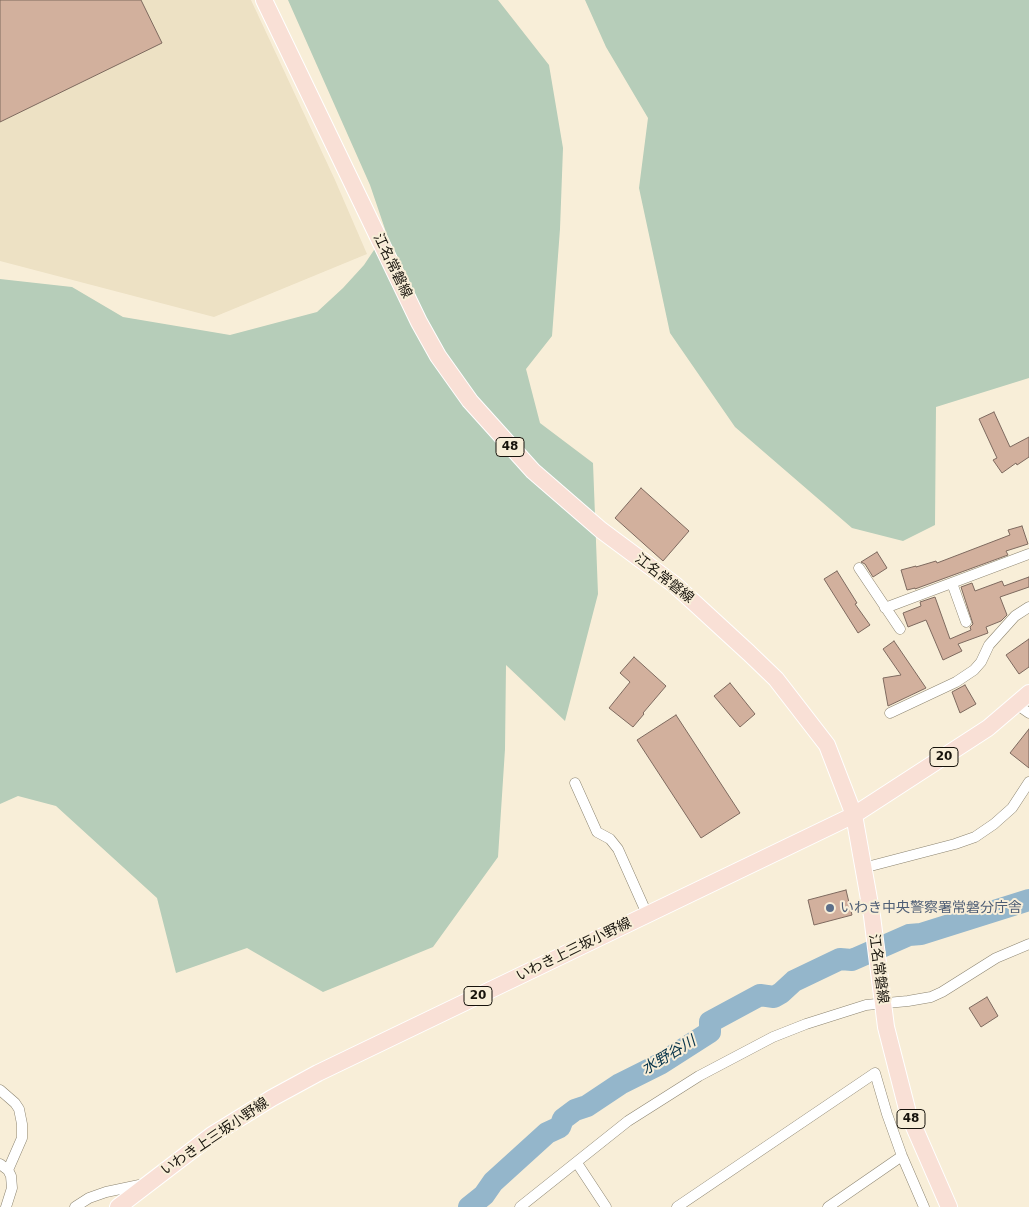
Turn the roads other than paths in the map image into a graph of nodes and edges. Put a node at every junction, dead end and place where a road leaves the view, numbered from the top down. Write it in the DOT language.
graph roads {
  1 [pos="264,0"];
  2 [pos="1029,554"];
  3 [pos="859,568"];
  4 [pos="952,582"];
  5 [pos="1029,607"];
  6 [pos="886,608"];
  7 [pos="966,622"];
  8 [pos="900,629"];
  9 [pos="1029,692"];
  10 [pos="1022,708"];
  11 [pos="890,713"];
  12 [pos="1029,782"];
  13 [pos="575,783"];
  14 [pos="854,815"];
  15 [pos="863,868"];
  16 [pos="647,914"];
  17 [pos="1029,944"];
  18 [pos="883,1003"];
  19 [pos="0,1090"];
  20 [pos="902,1156"];
  21 [pos="577,1163"];
  22 [pos="4,1167"];
  23 [pos="148,1183"];
  24 [pos="6,1207"];
  25 [pos="74,1207"];
  26 [pos="118,1207"];
  27 [pos="520,1207"];
  28 [pos="606,1207"];
  29 [pos="677,1207"];
  30 [pos="828,1207"];
  31 [pos="924,1207"];
  32 [pos="949,1207"];
  1 -- 14 [label="main road, 江名常磐線 / 48"];
  2 -- 4 [label="street"];
  3 -- 6 [label="street"];
  4 -- 6 [label="street"];
  4 -- 7 [label="street"];
  5 -- 11 [label="street"];
  6 -- 8 [label="street"];
  9 -- 10 [label="main road, いわき上三坂小野線 / 20"];
  10 -- 14 [label="main road, いわき上三坂小野線 / 20"];
  12 -- 15 [label="street"];
  13 -- 16 [label="street"];
  14 -- 15 [label="main road, 江名常磐線 / 48"];
  14 -- 16 [label="main road, いわき上三坂小野線 / 20"];
  15 -- 18 [label="main road, 江名常磐線 / 48"];
  16 -- 23 [label="main road, いわき上三坂小野線 / 20"];
  17 -- 18 [label="street"];
  18 -- 21 [label="street"];
  18 -- 32 [label="main road, 江名常磐線 / 48"];
  19 -- 22 [label="street"];
  20 -- 29 [label="street"];
  20 -- 30 [label="street"];
  20 -- 31 [label="street"];
  21 -- 27 [label="street"];
  21 -- 28 [label="street"];
  22 -- 24 [label="street"];
  23 -- 25 [label="street"];
  23 -- 26 [label="main road, いわき上三坂小野線 / 20"];
}
